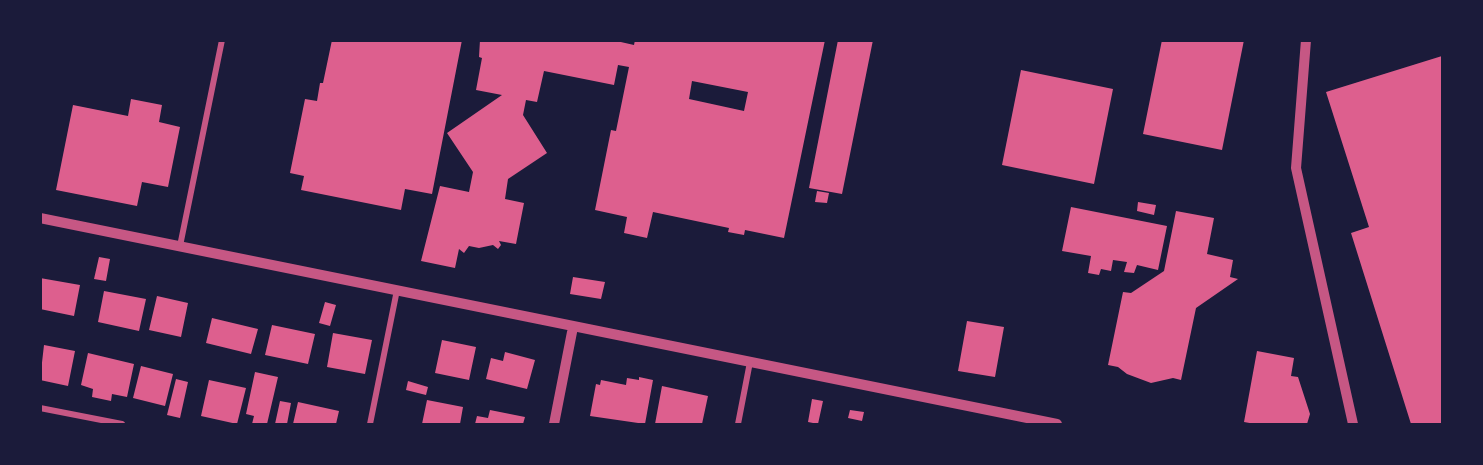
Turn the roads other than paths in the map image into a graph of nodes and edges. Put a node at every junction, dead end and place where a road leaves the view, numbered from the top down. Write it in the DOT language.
graph roads {
  1 [pos="222,40"];
  2 [pos="1306,40"];
  3 [pos="40,218"];
  4 [pos="180,246"];
  5 [pos="397,289"];
  6 [pos="573,327"];
  7 [pos="750,363"];
  8 [pos="40,408"];
  9 [pos="122,424"];
  10 [pos="370,424"];
  11 [pos="554,424"];
  12 [pos="738,424"];
  13 [pos="1057,424"];
  14 [pos="1353,424"];
  1 -- 4 [label="street"];
  2 -- 14 [label="street"];
  3 -- 4 [label="street"];
  4 -- 5 [label="street"];
  5 -- 6 [label="street"];
  5 -- 10 [label="street"];
  6 -- 7 [label="street"];
  6 -- 11 [label="street"];
  7 -- 12 [label="street"];
  7 -- 13 [label="street"];
  8 -- 9 [label="street"];
}
